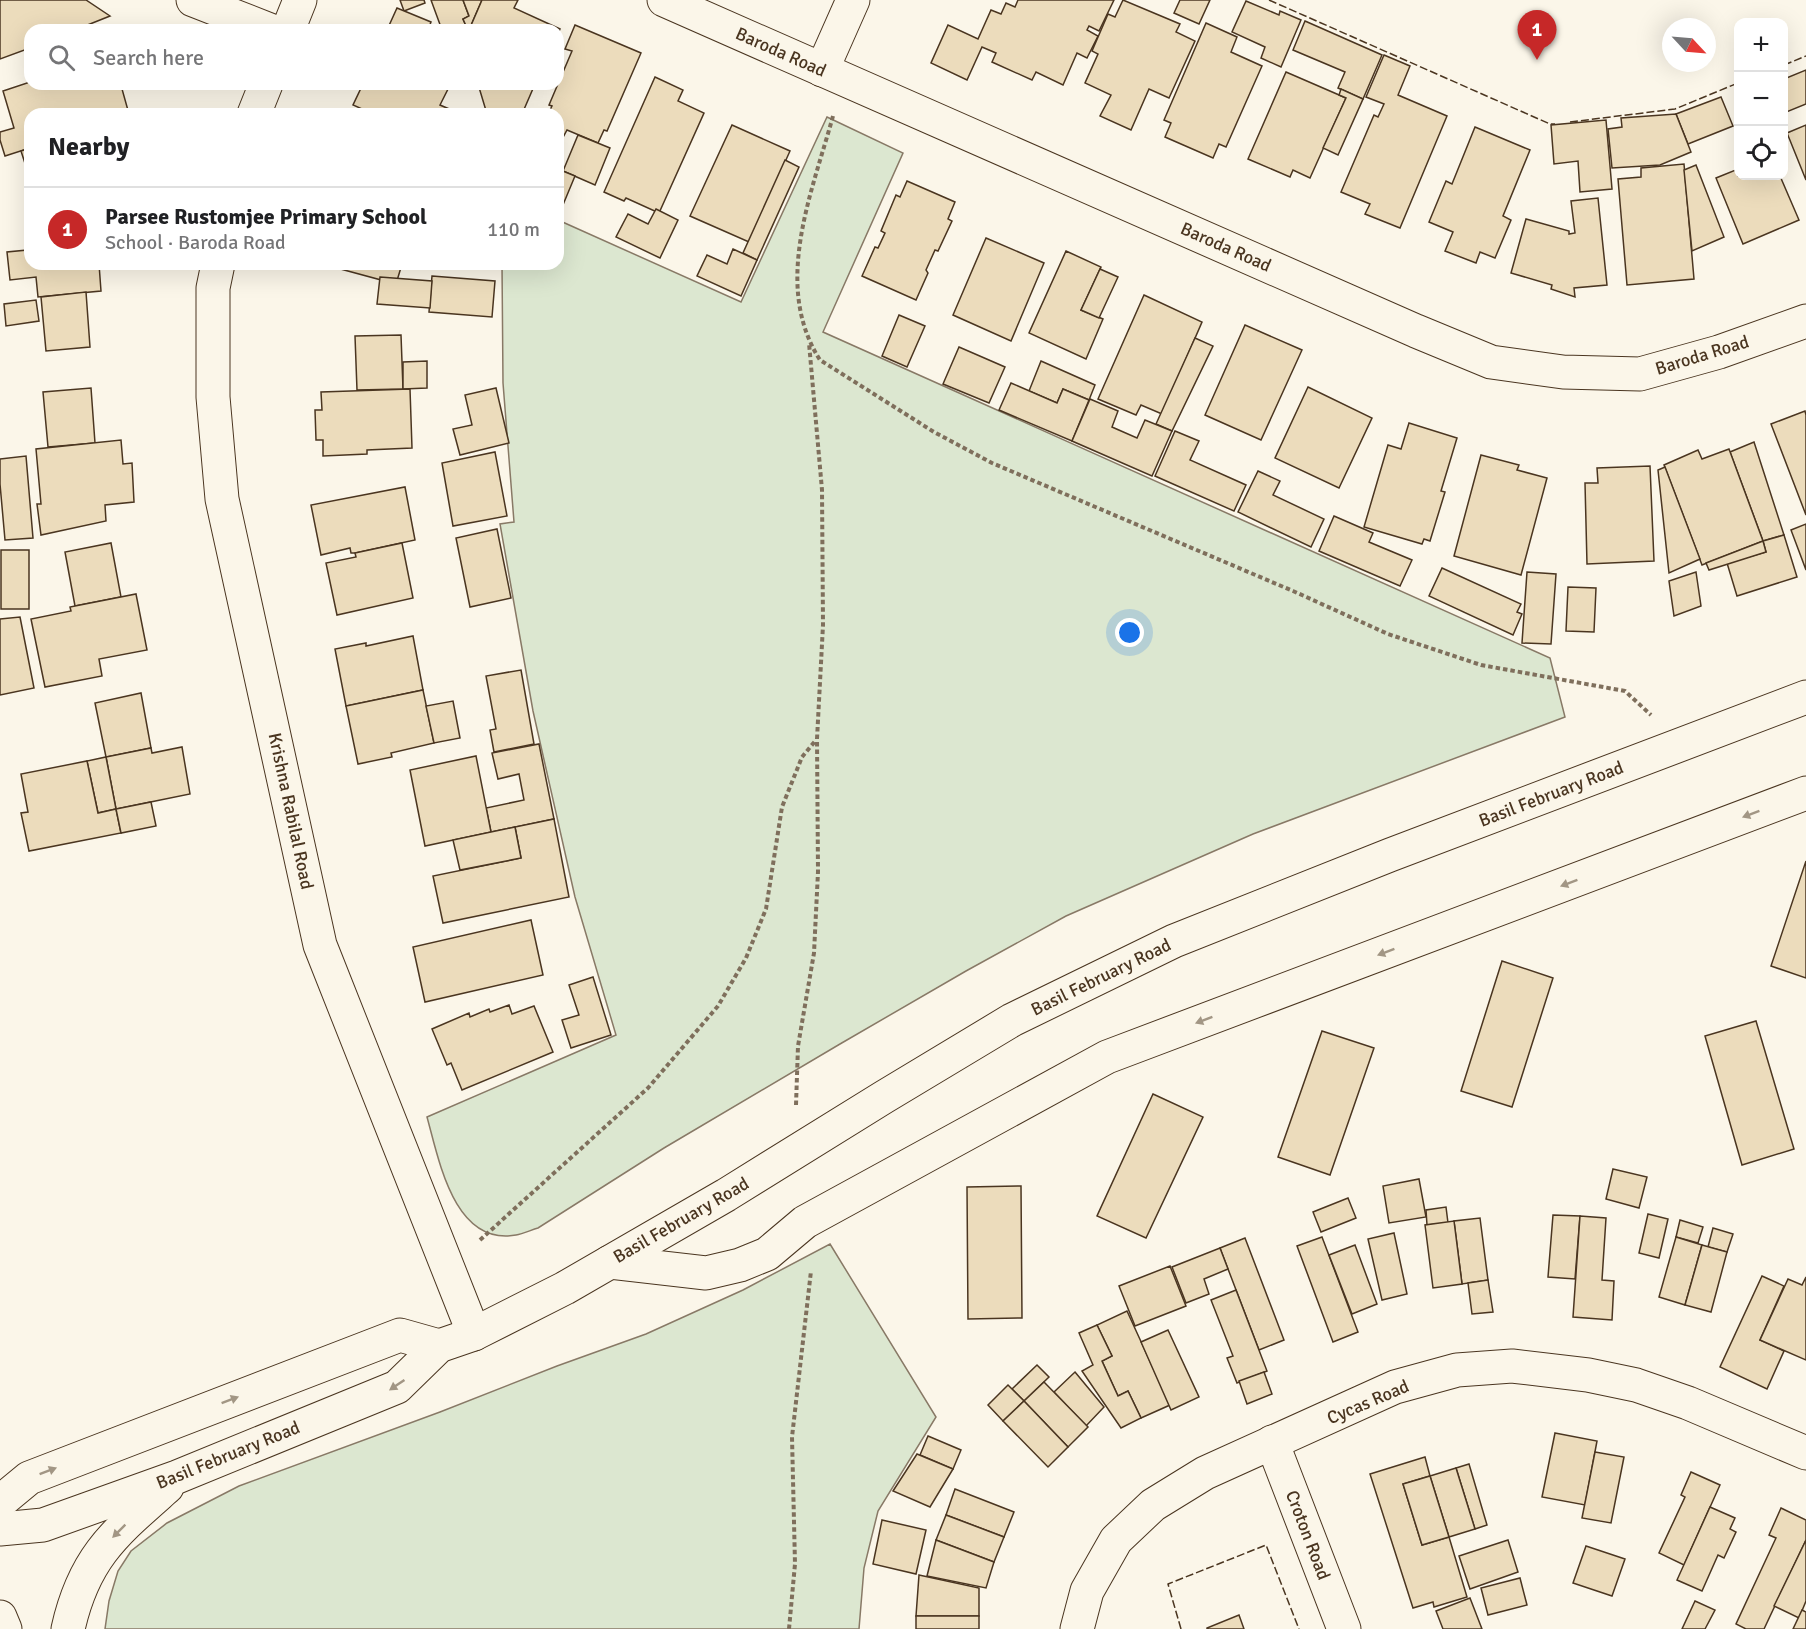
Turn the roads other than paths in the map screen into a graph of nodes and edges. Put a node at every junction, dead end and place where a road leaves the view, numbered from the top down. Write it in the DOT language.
graph roads {
  1 [pos="193,0"];
  2 [pos="300,0"];
  3 [pos="664,0"];
  4 [pos="853,0"];
  5 [pos="255,24"];
  6 [pos="290,24"];
  7 [pos="832,74"];
  8 [pos="264,90"];
  9 [pos="256,108"];
  10 [pos="217,270"];
  11 [pos="1806,321"];
  12 [pos="1806,697"];
  13 [pos="1806,793"];
  14 [pos="610,1262"];
  15 [pos="474,1334"];
  16 [pos="439,1346"];
  17 [pos="1272,1442"];
  18 [pos="1806,1453"];
  19 [pos="177,1477"];
  20 [pos="0,1502"];
  21 [pos="0,1529"];
  22 [pos="0,1617"];
  23 [pos="5,1629"];
  24 [pos="68,1629"];
  25 [pos="1077,1629"];
  26 [pos="1344,1629"];
  1 -- 5 [label="street"];
  2 -- 6 [label="street"];
  3 -- 7 [label="street, Baroda Road"];
  4 -- 7 [label="street"];
  7 -- 11 [label="street, Baroda Road"];
  8 -- 9 [label="street"];
  10 -- 15 [label="street, Krishna Rabilal Road"];
  12 -- 14 [label="street, Basil February Road"];
  13 -- 14 [label="street, one-way"];
  14 -- 15 [label="street, Basil February Road"];
  15 -- 16 [label="street, Basil February Road"];
  16 -- 19 [label="street, Basil February Road, one-way"];
  20 -- 16 [label="street, one-way"];
  17 -- 18 [label="street, Cycas Road"];
  17 -- 25 [label="street, Cycas Road"];
  17 -- 26 [label="street, Croton Road"];
  19 -- 21 [label="street, Basil February Road"];
  19 -- 24 [label="street, one-way"];
  22 -- 23 [label="street"];
}
